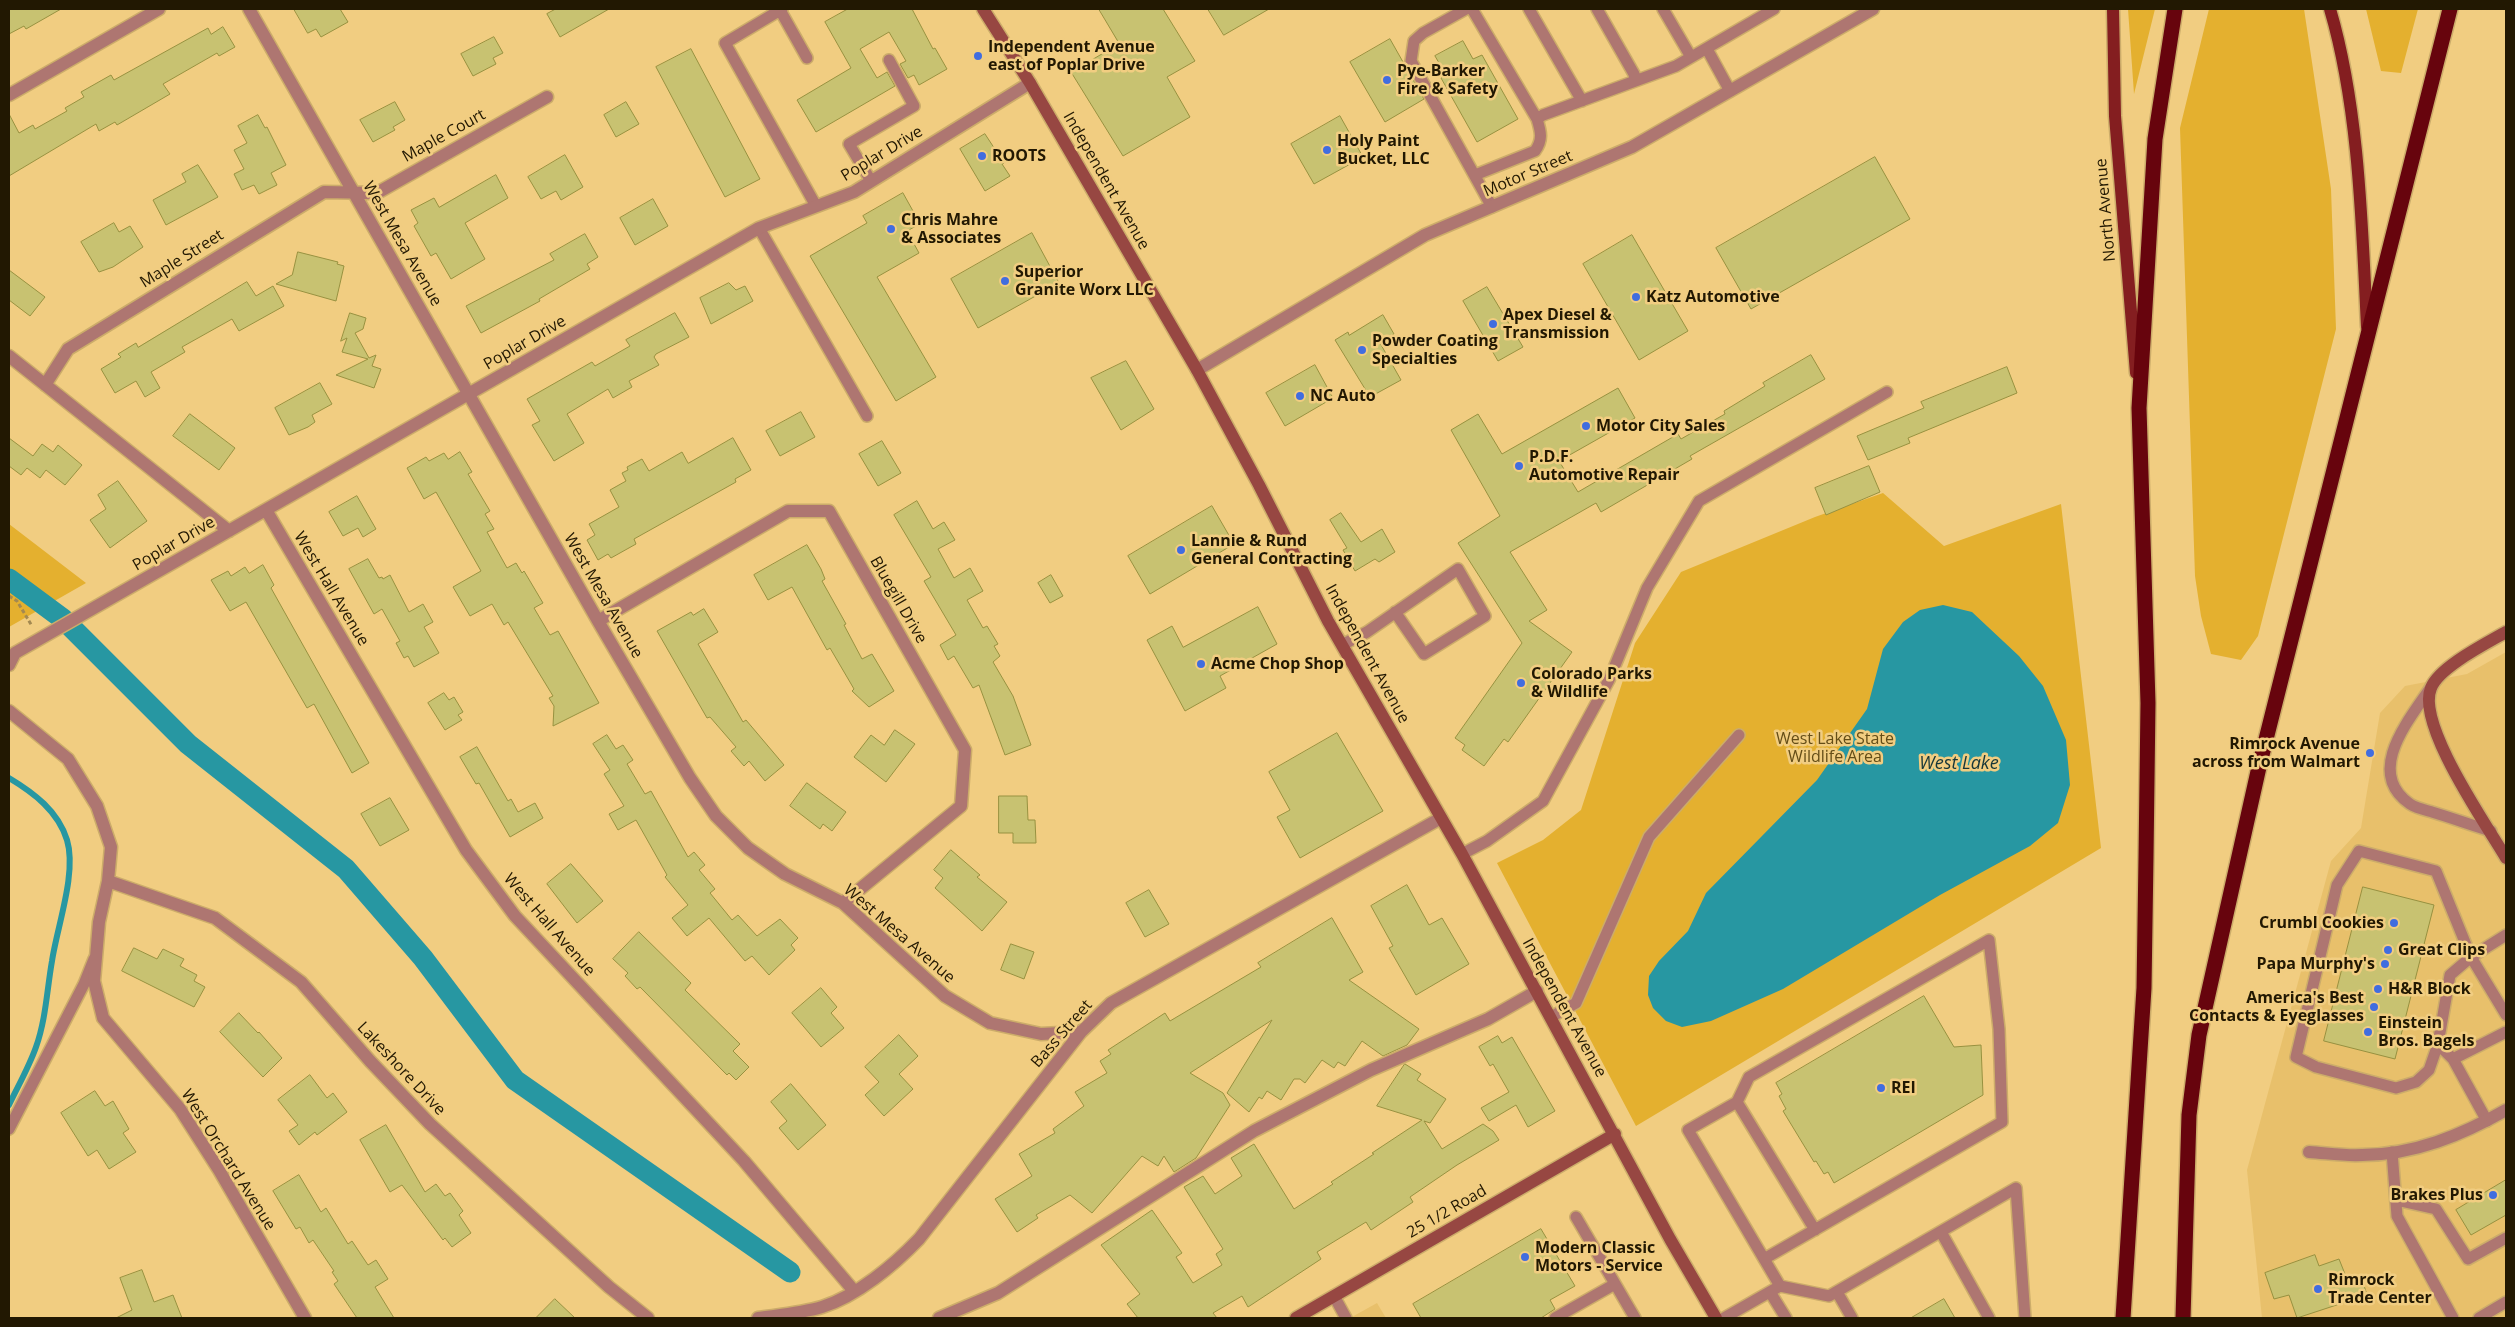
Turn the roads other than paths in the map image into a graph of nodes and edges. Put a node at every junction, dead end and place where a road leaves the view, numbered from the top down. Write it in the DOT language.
graph roads {
  1 [pos="159,9"];
  2 [pos="249,9"];
  3 [pos="781,9"];
  4 [pos="983,9"];
  5 [pos="1466,9"];
  6 [pos="1472,9"];
  7 [pos="1529,9"];
  8 [pos="1597,9"];
  9 [pos="1663,9"];
  10 [pos="1774,9"];
  11 [pos="1873,9"];
  12 [pos="2114,9"];
  13 [pos="2175,9"];
  14 [pos="2330,9"];
  15 [pos="2450,9"];
  16 [pos="1706,49"];
  17 [pos="1691,57"];
  18 [pos="807,58"];
  19 [pos="889,60"];
  20 [pos="1635,81"];
  21 [pos="1030,83"];
  22 [pos="1730,90"];
  23 [pos="9,95"];
  24 [pos="547,97"];
  25 [pos="1582,101"];
  26 [pos="1537,119"];
  27 [pos="1475,175"];
  28 [pos="871,181"];
  29 [pos="354,193"];
  30 [pos="816,206"];
  31 [pos="1492,207"];
  32 [pos="759,228"];
  33 [pos="2368,337"];
  34 [pos="9,356"];
  35 [pos="1197,370"];
  36 [pos="45,385"];
  37 [pos="1887,392"];
  38 [pos="469,395"];
  39 [pos="2139,408"];
  40 [pos="867,416"];
  41 [pos="266,510"];
  42 [pos="229,531"];
  43 [pos="1396,612"];
  44 [pos="598,621"];
  45 [pos="2506,632"];
  46 [pos="1342,645"];
  47 [pos="9,665"];
  48 [pos="2431,687"];
  49 [pos="9,711"];
  50 [pos="1739,735"];
  51 [pos="1441,818"];
  52 [pos="2491,832"];
  53 [pos="1462,854"];
  54 [pos="2506,858"];
  55 [pos="108,881"];
  56 [pos="843,903"];
  57 [pos="2506,935"];
  58 [pos="97,951"];
  59 [pos="2471,956"];
  60 [pos="1537,991"];
  61 [pos="2506,1015"];
  62 [pos="1550,1017"];
  63 [pos="1081,1032"];
  64 [pos="2506,1032"];
  65 [pos="2438,1044"];
  66 [pos="2454,1059"];
  67 [pos="1737,1102"];
  68 [pos="2506,1110"];
  69 [pos="2487,1121"];
  70 [pos="9,1130"];
  71 [pos="1614,1134"];
  72 [pos="2308,1152"];
  73 [pos="2392,1152"];
  74 [pos="2396,1200"];
  75 [pos="1576,1217"];
  76 [pos="1815,1230"];
  77 [pos="1941,1232"];
  78 [pos="2506,1238"];
  79 [pos="1764,1259"];
  80 [pos="1614,1284"];
  81 [pos="1775,1289"];
  82 [pos="854,1291"];
  83 [pos="1837,1292"];
  84 [pos="1334,1296"];
  85 [pos="2506,1302"];
  86 [pos="821,1313"];
  87 [pos="305,1318"];
  88 [pos="648,1318"];
  89 [pos="758,1318"];
  90 [pos="939,1318"];
  91 [pos="1296,1318"];
  92 [pos="1346,1318"];
  93 [pos="1555,1318"];
  94 [pos="1635,1318"];
  95 [pos="1716,1318"];
  96 [pos="1786,1318"];
  97 [pos="1852,1318"];
  98 [pos="1990,1318"];
  99 [pos="2025,1318"];
  100 [pos="2123,1318"];
  101 [pos="2183,1318"];
  102 [pos="2453,1318"];
  103 [pos="2479,1318"];
  1 -- 23 [label="street"];
  2 -- 29 [label="street, West Mesa Avenue"];
  3 -- 18 [label="lane"];
  3 -- 30 [label="lane"];
  4 -- 21 [label="street, Independent Avenue"];
  5 -- 27 [label="lane"];
  6 -- 26 [label="lane"];
  7 -- 25 [label="lane"];
  8 -- 20 [label="lane"];
  9 -- 17 [label="lane"];
  10 -- 16 [label="lane"];
  11 -- 22 [label="street, Motor Street"];
  12 -- 39 [label="main road, North Avenue"];
  13 -- 39 [label="highway"];
  14 -- 33 [label="main road"];
  15 -- 33 [label="highway"];
  16 -- 17 [label="lane"];
  16 -- 22 [label="lane"];
  17 -- 20 [label="lane"];
  19 -- 28 [label="lane"];
  20 -- 25 [label="lane"];
  21 -- 28 [label="street, Poplar Drive"];
  21 -- 35 [label="street, Independent Avenue"];
  22 -- 31 [label="street, Motor Street"];
  24 -- 29 [label="street, Maple Court"];
  25 -- 26 [label="lane"];
  26 -- 27 [label="lane"];
  27 -- 31 [label="lane"];
  28 -- 30 [label="street, Poplar Drive"];
  29 -- 36 [label="street, Maple Street"];
  29 -- 38 [label="street, West Mesa Avenue"];
  30 -- 32 [label="street, Poplar Drive"];
  31 -- 35 [label="street, Motor Street"];
  32 -- 38 [label="street, Poplar Drive"];
  32 -- 40 [label="lane"];
  33 -- 101 [label="highway"];
  34 -- 36 [label="street"];
  35 -- 46 [label="street, Independent Avenue"];
  36 -- 42 [label="street"];
  37 -- 53 [label="lane"];
  38 -- 41 [label="street, Poplar Drive"];
  38 -- 44 [label="street, West Mesa Avenue"];
  39 -- 100 [label="highway"];
  41 -- 42 [label="street, Poplar Drive"];
  41 -- 82 [label="street, West Hall Avenue"];
  42 -- 47 [label="street, Poplar Drive"];
  43 -- 43 [label="lane"];
  43 -- 46 [label="lane"];
  44 -- 56 [label="street, West Mesa Avenue"];
  44 -- 56 [label="street, Bluegill Drive"];
  45 -- 48 [label="street"];
  46 -- 51 [label="street, Independent Avenue"];
  48 -- 52 [label="street"];
  48 -- 52 [label="lane"];
  49 -- 55 [label="street, West Orchard Avenue"];
  50 -- 62 [label="lane"];
  51 -- 53 [label="street, Independent Avenue"];
  51 -- 63 [label="street, Bass Street"];
  52 -- 54 [label="street"];
  53 -- 60 [label="street, Independent Avenue"];
  55 -- 58 [label="street, West Orchard Avenue"];
  55 -- 88 [label="street, Lakeshore Drive"];
  56 -- 63 [label="street, West Mesa Avenue"];
  57 -- 59 [label="lane"];
  58 -- 70 [label="lane"];
  58 -- 87 [label="street, West Orchard Avenue"];
  59 -- 61 [label="lane"];
  59 -- 65 [label="lane"];
  59 -- 65 [label="lane"];
  60 -- 62 [label="street, Independent Avenue"];
  60 -- 90 [label="street"];
  62 -- 71 [label="street, Independent Avenue"];
  63 -- 82 [label="street, Bass Street"];
  64 -- 66 [label="lane"];
  65 -- 66 [label="lane"];
  66 -- 69 [label="lane"];
  67 -- 76 [label="lane"];
  67 -- 76 [label="lane"];
  67 -- 79 [label="lane"];
  68 -- 69 [label="street"];
  69 -- 73 [label="street"];
  71 -- 84 [label="street, 25 1/2 Road"];
  71 -- 95 [label="street, Independent Avenue"];
  72 -- 73 [label="street"];
  73 -- 74 [label="lane"];
  74 -- 78 [label="lane"];
  74 -- 102 [label="lane"];
  75 -- 80 [label="lane"];
  76 -- 79 [label="lane"];
  77 -- 83 [label="lane"];
  77 -- 98 [label="lane"];
  77 -- 99 [label="lane"];
  79 -- 81 [label="lane"];
  80 -- 93 [label="lane"];
  80 -- 94 [label="lane"];
  81 -- 83 [label="lane"];
  81 -- 95 [label="lane"];
  81 -- 96 [label="lane"];
  82 -- 86 [label="street, Bass Street"];
  83 -- 97 [label="lane"];
  84 -- 91 [label="street, 25 1/2 Road"];
  84 -- 92 [label="lane"];
  85 -- 103 [label="lane"];
  86 -- 89 [label="street, Bass Street"];
}
